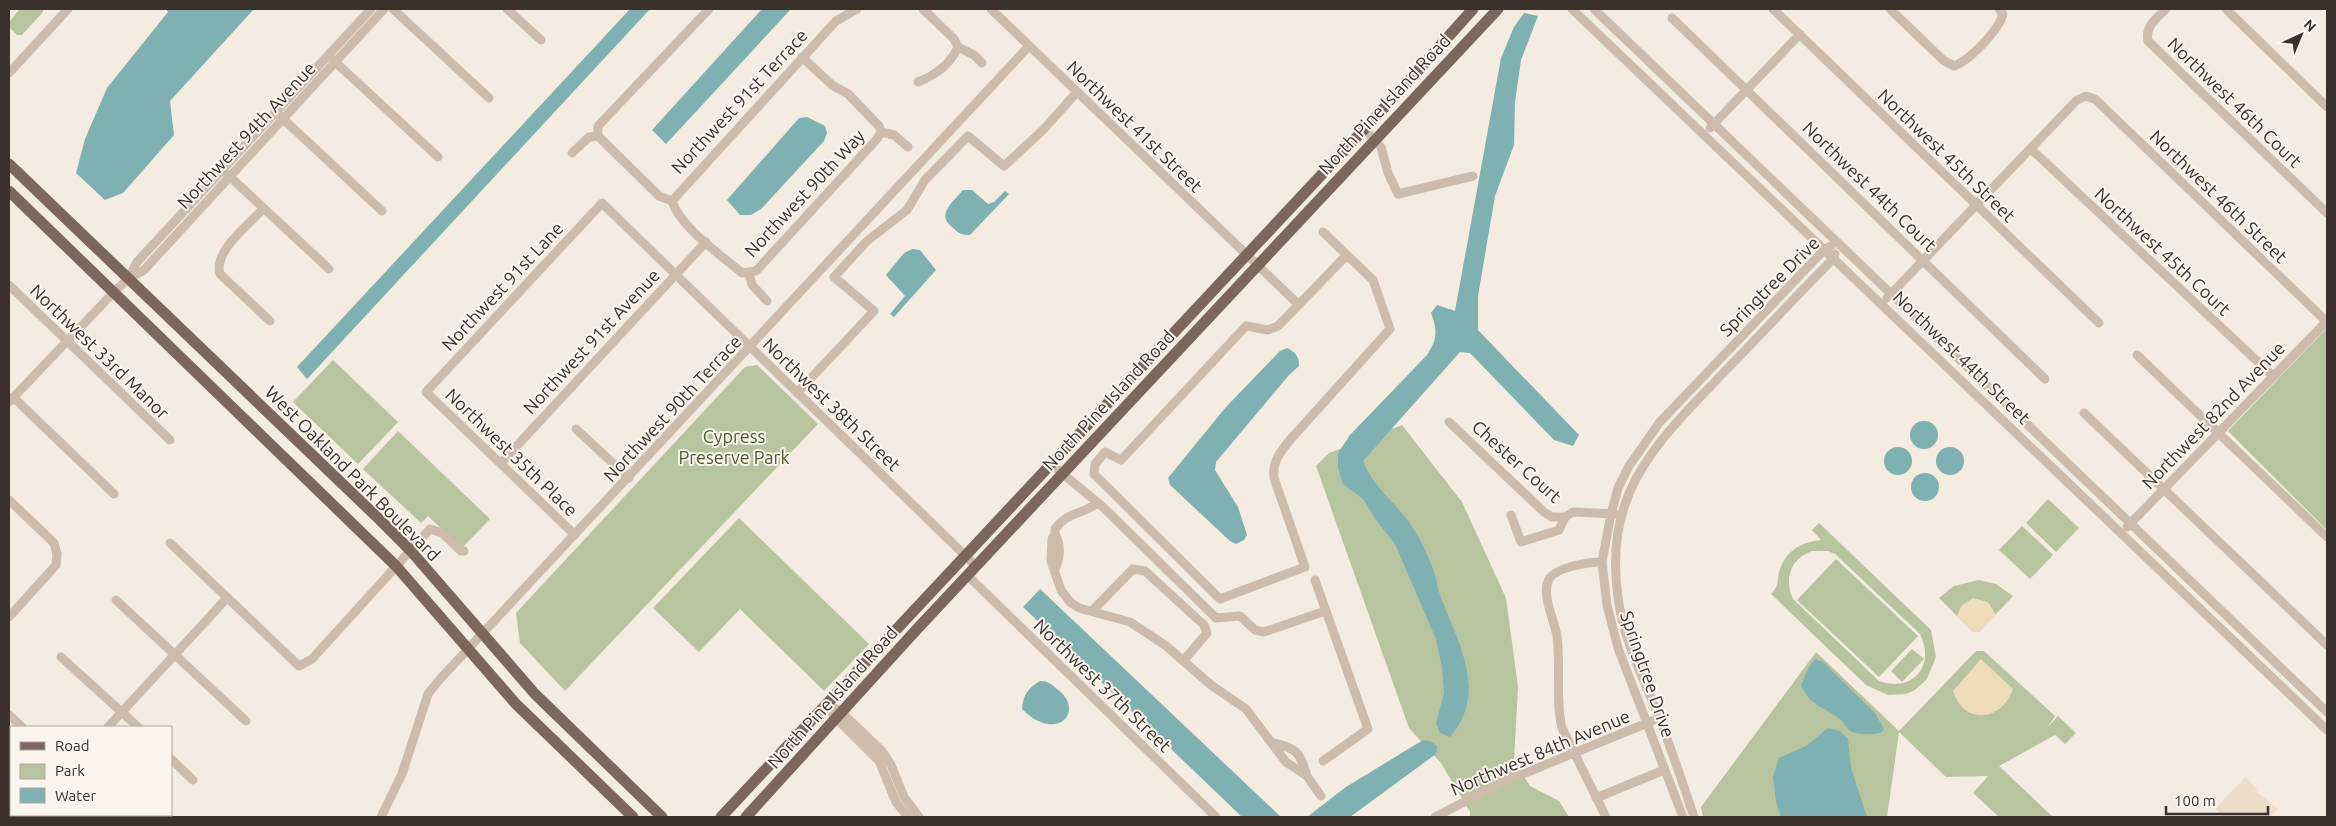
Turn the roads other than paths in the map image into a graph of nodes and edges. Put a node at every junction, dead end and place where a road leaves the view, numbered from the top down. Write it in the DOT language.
graph roads {
  1 [pos="68,9"];
  2 [pos="371,9"];
  3 [pos="384,9"];
  4 [pos="393,9"];
  5 [pos="508,9"];
  6 [pos="709,9"];
  7 [pos="857,9"];
  8 [pos="923,9"];
  9 [pos="991,9"];
  10 [pos="1473,9"];
  11 [pos="1498,9"];
  12 [pos="1572,9"];
  13 [pos="1594,9"];
  14 [pos="1773,9"];
  15 [pos="1890,9"];
  16 [pos="2166,9"];
  17 [pos="2226,9"];
  18 [pos="2001,12"];
  19 [pos="1672,18"];
  20 [pos="1800,34"];
  21 [pos="541,40"];
  22 [pos="1029,46"];
  23 [pos="958,47"];
  24 [pos="802,57"];
  25 [pos="332,59"];
  26 [pos="982,63"];
  27 [pos="9,73"];
  28 [pos="918,82"];
  29 [pos="1747,89"];
  30 [pos="1077,92"];
  31 [pos="489,98"];
  32 [pos="2327,107"];
  33 [pos="276,111"];
  34 [pos="283,119"];
  35 [pos="1714,124"];
  36 [pos="1364,129"];
  37 [pos="881,132"];
  38 [pos="1705,134"];
  39 [pos="598,136"];
  40 [pos="1374,139"];
  41 [pos="908,147"];
  42 [pos="2031,149"];
  43 [pos="572,153"];
  44 [pos="438,157"];
  45 [pos="9,164"];
  46 [pos="222,170"];
  47 [pos="1473,176"];
  48 [pos="230,177"];
  49 [pos="9,191"];
  50 [pos="672,201"];
  51 [pos="602,203"];
  52 [pos="1977,206"];
  53 [pos="263,209"];
  54 [pos="382,211"];
  55 [pos="2327,213"];
  56 [pos="1323,232"];
  57 [pos="706,242"];
  58 [pos="1838,243"];
  59 [pos="1825,249"];
  60 [pos="1246,254"];
  61 [pos="1349,257"];
  62 [pos="1834,258"];
  63 [pos="1924,261"];
  64 [pos="1258,265"];
  65 [pos="329,269"];
  66 [pos="749,273"];
  67 [pos="674,274"];
  68 [pos="128,279"];
  69 [pos="9,285"];
  70 [pos="114,292"];
  71 [pos="1891,294"];
  72 [pos="767,301"];
  73 [pos="1882,303"];
  74 [pos="1298,304"];
  75 [pos="270,322"];
  76 [pos="2327,322"];
  77 [pos="2099,323"];
  78 [pos="67,341"];
  79 [pos="750,347"];
  80 [pos="2137,355"];
  81 [pos="1962,362"];
  82 [pos="1953,371"];
  83 [pos="2273,376"];
  84 [pos="2045,379"];
  85 [pos="426,392"];
  86 [pos="797,393"];
  87 [pos="11,399"];
  88 [pos="2084,412"];
  89 [pos="1449,422"];
  90 [pos="576,429"];
  91 [pos="2218,433"];
  92 [pos="170,440"];
  93 [pos="501,463"];
  94 [pos="1051,464"];
  95 [pos="1062,474"];
  96 [pos="629,478"];
  97 [pos="2163,488"];
  98 [pos="114,494"];
  99 [pos="9,500"];
  100 [pos="1096,504"];
  101 [pos="1611,514"];
  102 [pos="1511,515"];
  103 [pos="1622,515"];
  104 [pos="1565,517"];
  105 [pos="2130,524"];
  106 [pos="2122,533"];
  107 [pos="575,535"];
  108 [pos="2327,536"];
  109 [pos="170,543"];
  110 [pos="410,550"];
  111 [pos="464,551"];
  112 [pos="966,556"];
  113 [pos="1602,562"];
  114 [pos="396,566"];
  115 [pos="976,566"];
  116 [pos="967,576"];
  117 [pos="1315,580"];
  118 [pos="227,598"];
  119 [pos="116,600"];
  120 [pos="1093,610"];
  121 [pos="11,611"];
  122 [pos="1325,611"];
  123 [pos="482,634"];
  124 [pos="2327,645"];
  125 [pos="468,649"];
  126 [pos="174,655"];
  127 [pos="61,657"];
  128 [pos="1184,660"];
  129 [pos="827,704"];
  130 [pos="122,712"];
  131 [pos="2327,712"];
  132 [pos="9,715"];
  133 [pos="838,716"];
  134 [pos="1659,718"];
  135 [pos="246,721"];
  136 [pos="1647,723"];
  137 [pos="21,726"];
  138 [pos="109,726"];
  139 [pos="137,726"];
  140 [pos="2327,730"];
  141 [pos="1271,742"];
  142 [pos="1574,755"];
  143 [pos="172,760"];
  144 [pos="1323,761"];
  145 [pos="1664,770"];
  146 [pos="1307,776"];
  147 [pos="193,780"];
  148 [pos="1321,796"];
  149 [pos="1596,798"];
  150 [pos="381,817"];
  151 [pos="633,817"];
  152 [pos="662,817"];
  153 [pos="721,817"];
  154 [pos="746,817"];
  155 [pos="908,817"];
  156 [pos="919,817"];
  157 [pos="1216,817"];
  158 [pos="1435,817"];
  159 [pos="1606,817"];
  160 [pos="1683,817"];
  161 [pos="1694,817"];
  1 -- 27 [label="street"];
  2 -- 25 [label="street, Northwest 94th Avenue"];
  3 -- 25 [label="street, Northwest 94th Avenue"];
  4 -- 31 [label="street"];
  5 -- 21 [label="street"];
  6 -- 39 [label="street"];
  7 -- 24 [label="street, Northwest 91st Terrace"];
  8 -- 23 [label="street"];
  9 -- 22 [label="street, Northwest 41st Street"];
  10 -- 36 [label="main road, North Pine Island Road"];
  11 -- 40 [label="main road, North Pine Island Road"];
  12 -- 38 [label="street, Northwest 44th Street"];
  13 -- 35 [label="street, Northwest 44th Street"];
  14 -- 20 [label="street, Northwest 45th Street"];
  15 -- 18 [label="street"];
  16 -- 55 [label="street, Northwest 46th Court"];
  17 -- 32 [label="street"];
  19 -- 29 [label="street, Northwest 44th Court"];
  20 -- 29 [label="street"];
  20 -- 52 [label="street, Northwest 45th Street"];
  22 -- 30 [label="street, Northwest 41st Street"];
  22 -- 79 [label="street, Northwest 90th Terrace"];
  23 -- 26 [label="street"];
  23 -- 28 [label="street"];
  24 -- 37 [label="street"];
  24 -- 50 [label="street, Northwest 91st Terrace"];
  25 -- 33 [label="street, Northwest 94th Avenue"];
  25 -- 34 [label="street, Northwest 94th Avenue"];
  25 -- 44 [label="street"];
  29 -- 35 [label="street"];
  29 -- 63 [label="street, Northwest 44th Court"];
  30 -- 60 [label="street, Northwest 41st Street"];
  30 -- 86 [label="street"];
  33 -- 34 [label="street"];
  33 -- 46 [label="street, Northwest 94th Avenue"];
  34 -- 48 [label="street, Northwest 94th Avenue"];
  34 -- 54 [label="street"];
  35 -- 38 [label="street"];
  35 -- 58 [label="street, Northwest 44th Street"];
  36 -- 40 [label="street"];
  36 -- 60 [label="main road, North Pine Island Road"];
  37 -- 41 [label="street"];
  37 -- 66 [label="street, Northwest 90th Way"];
  38 -- 59 [label="street, Northwest 44th Street"];
  39 -- 43 [label="street"];
  39 -- 50 [label="street"];
  40 -- 47 [label="street"];
  40 -- 64 [label="main road, North Pine Island Road"];
  42 -- 52 [label="street"];
  42 -- 76 [label="street, Northwest 46th Street"];
  42 -- 83 [label="street, Northwest 45th Court"];
  45 -- 68 [label="main road, West Oakland Park Boulevard"];
  46 -- 48 [label="street"];
  46 -- 68 [label="street, Northwest 94th Avenue"];
  48 -- 53 [label="street"];
  48 -- 68 [label="street, Northwest 94th Avenue"];
  49 -- 70 [label="main road, West Oakland Park Boulevard"];
  50 -- 57 [label="street"];
  51 -- 67 [label="street, Northwest 38th Street"];
  51 -- 85 [label="street, Northwest 91st Lane"];
  52 -- 63 [label="street"];
  52 -- 77 [label="street, Northwest 45th Street"];
  53 -- 65 [label="street"];
  53 -- 75 [label="street"];
  56 -- 61 [label="street"];
  57 -- 66 [label="street"];
  57 -- 67 [label="street, Northwest 91st Avenue"];
  58 -- 59 [label="street, Springtree Drive"];
  58 -- 62 [label="street, Springtree Drive"];
  58 -- 71 [label="street, Northwest 44th Street"];
  59 -- 62 [label="street, Northwest 44th Street"];
  59 -- 101 [label="street, Springtree Drive"];
  60 -- 64 [label="street, Northwest 41st Street"];
  60 -- 94 [label="main road, North Pine Island Road"];
  61 -- 74 [label="street, North Pine Island Road"];
  61 -- 74 [label="street, North Pine Island Road"];
  62 -- 73 [label="street, Northwest 44th Street"];
  62 -- 103 [label="street, Springtree Drive"];
  63 -- 71 [label="street"];
  63 -- 84 [label="street, Northwest 44th Court"];
  64 -- 74 [label="street, Northwest 41st Street"];
  64 -- 95 [label="main road, North Pine Island Road"];
  66 -- 72 [label="street"];
  67 -- 79 [label="street, Northwest 38th Street"];
  67 -- 93 [label="street, Northwest 91st Avenue"];
  68 -- 70 [label="street, Northwest 94th Avenue"];
  68 -- 110 [label="main road, West Oakland Park Boulevard"];
  69 -- 78 [label="street, Northwest 33rd Manor"];
  70 -- 78 [label="street, Northwest 94th Avenue"];
  70 -- 114 [label="main road, West Oakland Park Boulevard"];
  71 -- 73 [label="street"];
  71 -- 81 [label="street, Northwest 44th Street"];
  73 -- 82 [label="street, Northwest 44th Street"];
  76 -- 83 [label="street, Northwest 82nd Avenue"];
  78 -- 87 [label="street, Northwest 94th Avenue"];
  78 -- 92 [label="street, Northwest 33rd Manor"];
  79 -- 86 [label="street, Northwest 38th Street"];
  79 -- 96 [label="street, Northwest 90th Terrace"];
  80 -- 91 [label="street"];
  81 -- 82 [label="street"];
  81 -- 105 [label="street, Northwest 44th Street"];
  82 -- 106 [label="street, Northwest 44th Street"];
  83 -- 91 [label="street, Northwest 82nd Avenue"];
  85 -- 93 [label="street, Northwest 35th Place"];
  86 -- 112 [label="street, Northwest 38th Street"];
  87 -- 98 [label="street"];
  88 -- 97 [label="street"];
  89 -- 104 [label="street, Chester Court"];
  90 -- 96 [label="street"];
  91 -- 97 [label="street, Northwest 82nd Avenue"];
  91 -- 108 [label="street"];
  93 -- 107 [label="street, Northwest 35th Place"];
  94 -- 95 [label="street"];
  94 -- 112 [label="main road, North Pine Island Road"];
  95 -- 100 [label="street"];
  95 -- 115 [label="main road, North Pine Island Road"];
  96 -- 107 [label="street, Northwest 90th Terrace"];
  97 -- 105 [label="street, Northwest 82nd Avenue"];
  97 -- 124 [label="street"];
  99 -- 121 [label="street"];
  100 -- 120 [label="street"];
  100 -- 122 [label="street"];
  101 -- 103 [label="street"];
  101 -- 104 [label="street"];
  101 -- 113 [label="street, Springtree Drive"];
  102 -- 104 [label="street"];
  103 -- 134 [label="street, Springtree Drive"];
  105 -- 106 [label="street, Northwest 82nd Avenue"];
  105 -- 131 [label="street, Northwest 44th Street"];
  106 -- 140 [label="street, Northwest 44th Street"];
  107 -- 123 [label="street, Northwest 90th Terrace"];
  109 -- 118 [label="street"];
  110 -- 111 [label="street"];
  110 -- 114 [label="street"];
  110 -- 123 [label="main road, West Oakland Park Boulevard"];
  112 -- 115 [label="street, Northwest 38th Street"];
  112 -- 129 [label="main road, North Pine Island Road"];
  113 -- 136 [label="street, Springtree Drive"];
  113 -- 142 [label="street"];
  114 -- 118 [label="street"];
  114 -- 125 [label="main road, West Oakland Park Boulevard"];
  115 -- 116 [label="main road, North Pine Island Road"];
  116 -- 133 [label="main road, North Pine Island Road"];
  116 -- 157 [label="street, Northwest 37th Street"];
  117 -- 122 [label="street"];
  118 -- 126 [label="street"];
  119 -- 126 [label="street"];
  120 -- 128 [label="street"];
  120 -- 128 [label="street"];
  122 -- 144 [label="street"];
  123 -- 125 [label="street, Northwest 90th Terrace"];
  123 -- 152 [label="main road, West Oakland Park Boulevard"];
  125 -- 150 [label="street, Northwest 90th Terrace"];
  125 -- 151 [label="main road, West Oakland Park Boulevard"];
  126 -- 130 [label="street"];
  126 -- 135 [label="street"];
  127 -- 130 [label="street"];
  128 -- 141 [label="street"];
  129 -- 133 [label="street"];
  129 -- 153 [label="main road, North Pine Island Road"];
  130 -- 138 [label="street"];
  130 -- 139 [label="street"];
  132 -- 137 [label="street"];
  133 -- 154 [label="main road, North Pine Island Road"];
  133 -- 155 [label="street"];
  133 -- 156 [label="street"];
  134 -- 136 [label="street, Northwest 84th Avenue"];
  134 -- 161 [label="street, Springtree Drive"];
  136 -- 142 [label="street, Northwest 84th Avenue"];
  136 -- 145 [label="street, Springtree Drive"];
  141 -- 146 [label="street"];
  141 -- 146 [label="street"];
  142 -- 149 [label="street"];
  142 -- 158 [label="street, Northwest 84th Avenue"];
  143 -- 147 [label="street"];
  145 -- 149 [label="street"];
  145 -- 160 [label="street, Springtree Drive"];
  146 -- 148 [label="street"];
  149 -- 159 [label="street"];
}
